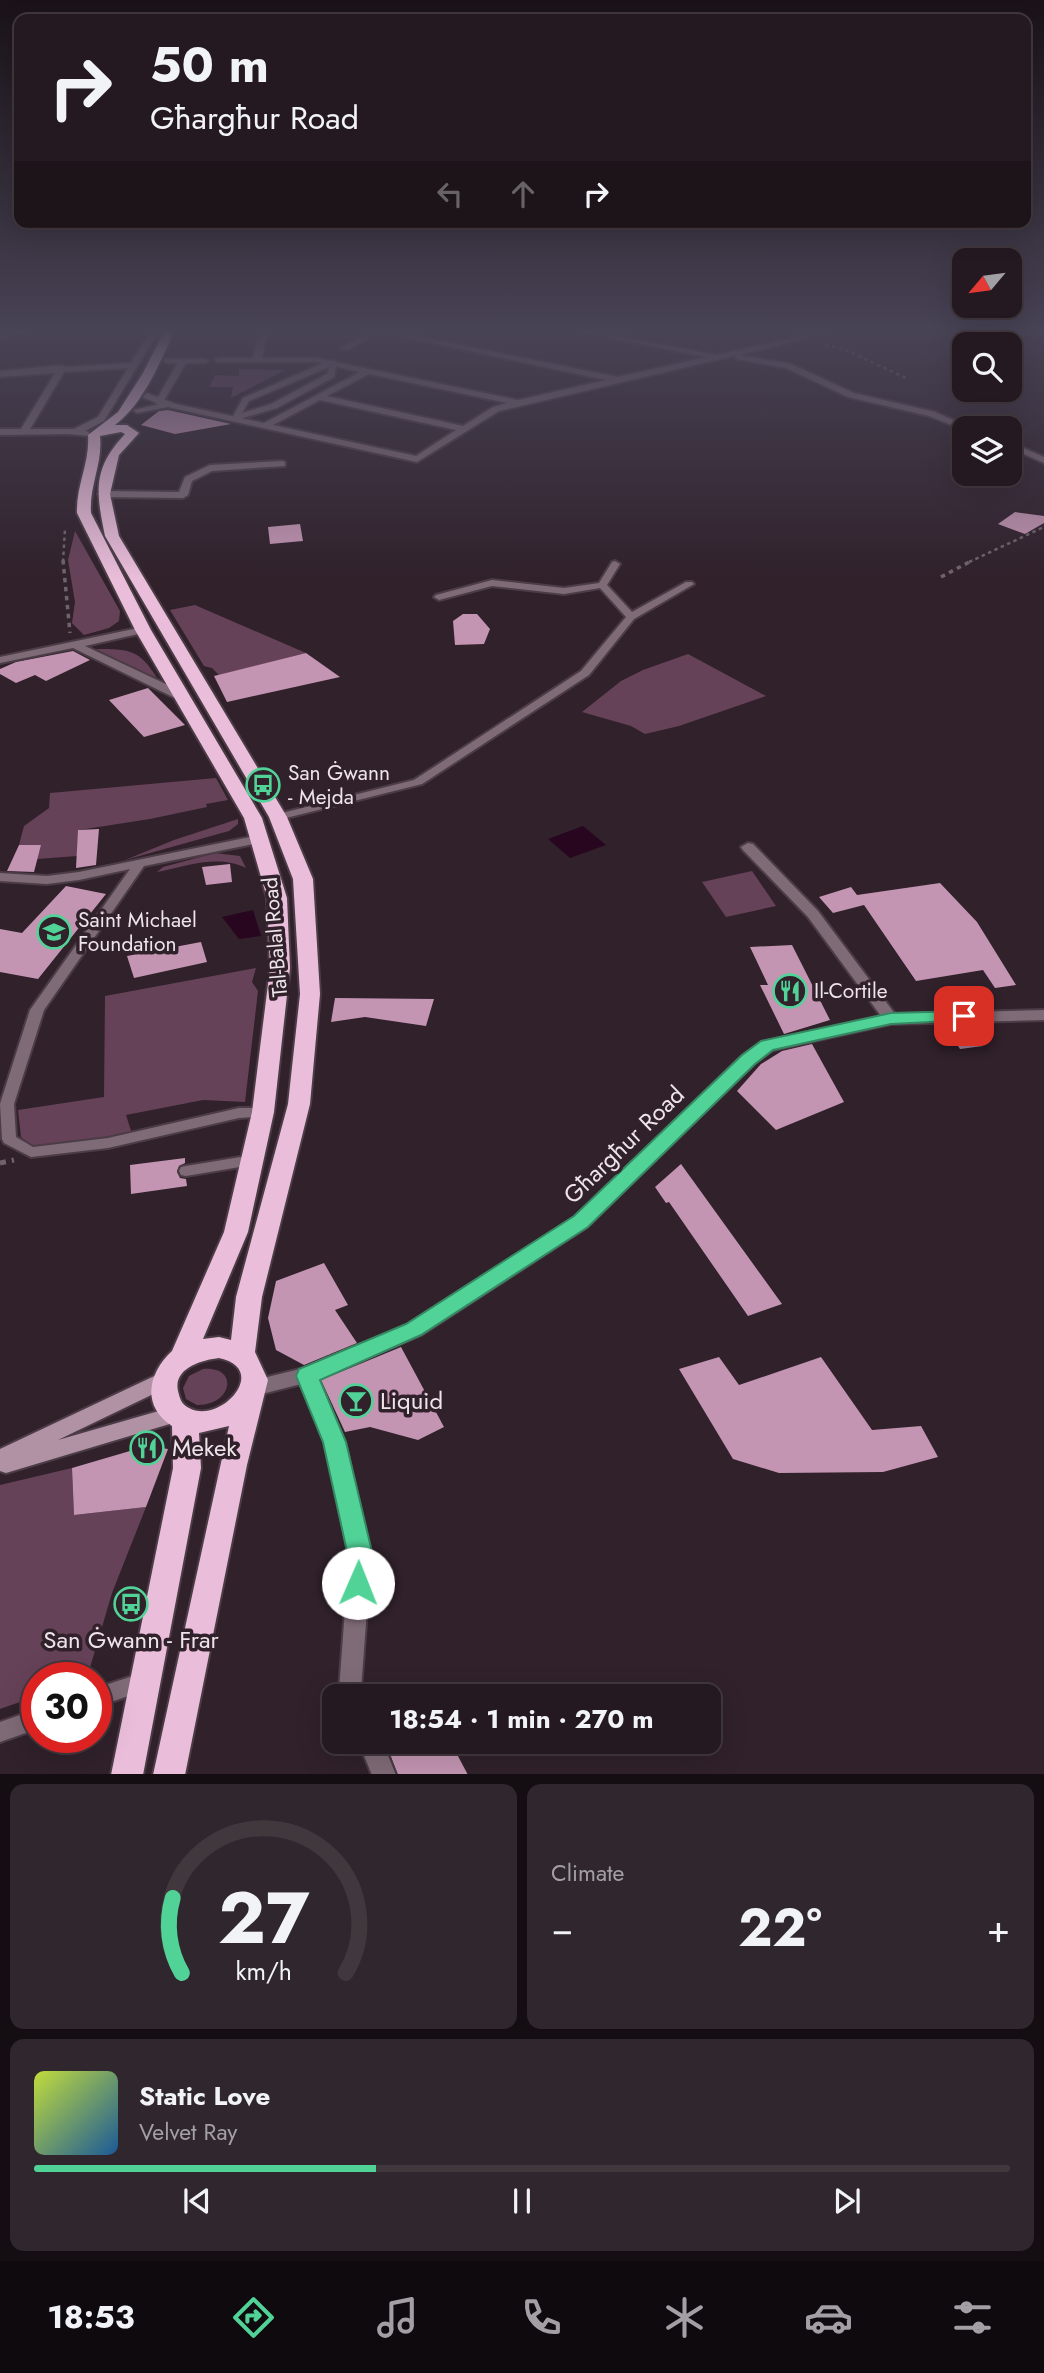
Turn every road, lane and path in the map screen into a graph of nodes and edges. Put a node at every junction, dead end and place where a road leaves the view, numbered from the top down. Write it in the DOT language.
graph roads {
  1 [pos="34,415"];
  2 [pos="109,415"];
  3 [pos="121,415"];
  4 [pos="134,415"];
  5 [pos="219,415"];
  6 [pos="238,415"];
  7 [pos="246,415"];
  8 [pos="286,415"];
  9 [pos="399,415"];
  10 [pos="488,415"];
  11 [pos="934,415"];
  12 [pos="236,418"];
  13 [pos="952,422"];
  14 [pos="267,425"];
  15 [pos="463,429"];
  16 [pos="101,430"];
  17 [pos="24,431"];
  18 [pos="0,432"];
  19 [pos="76,432"];
  20 [pos="128,434"];
  21 [pos="1022,450"];
  22 [pos="1044,460"];
  23 [pos="282,464"];
  24 [pos="103,494"];
  25 [pos="1044,527"];
  26 [pos="65,529"];
  27 [pos="615,564"];
  28 [pos="941,577"];
  29 [pos="689,584"];
  30 [pos="602,585"];
  31 [pos="439,597"];
  32 [pos="631,617"];
  33 [pos="143,630"];
  34 [pos="77,646"];
  35 [pos="0,660"];
  36 [pos="183,696"];
  37 [pos="278,817"];
  38 [pos="260,839"];
  39 [pos="748,847"];
  40 [pos="141,864"];
  41 [pos="0,877"];
  42 [pos="1044,1015"];
  43 [pos="891,1019"];
  44 [pos="263,1112"];
  45 [pos="253,1160"];
  46 [pos="186,1171"];
  47 [pos="242,1355"];
  48 [pos="183,1357"];
  49 [pos="307,1376"];
  50 [pos="165,1379"];
  51 [pos="252,1393"];
  52 [pos="180,1417"];
  53 [pos="0,1459"];
  54 [pos="0,1465"];
  55 [pos="146,1681"];
  56 [pos="350,1684"];
  57 [pos="112,1693"];
  58 [pos="21,1725"];
  59 [pos="0,1732"];
  60 [pos="375,1754"];
  61 [pos="127,1774"];
  62 [pos="169,1774"];
  63 [pos="383,1774"];
  1 -- 17 [label="street"];
  2 -- 16 [label="street, Tal-Balal Road"];
  3 -- 16 [label="highway, Tal-Balal Road"];
  4 -- 20 [label="highway, Tal-Balal Road"];
  5 -- 12 [label="street"];
  6 -- 12 [label="lane"];
  7 -- 12 [label="lane"];
  8 -- 14 [label="street"];
  9 -- 15 [label="street"];
  10 -- 15 [label="street"];
  11 -- 13 [label="street"];
  12 -- 14 [label="street"];
  14 -- 15 [label="street"];
  16 -- 19 [label="street"];
  16 -- 19 [label="street, Tal-Balal Road"];
  16 -- 20 [label="highway, Tal-Balal Road"];
  16 -- 33 [label="highway, Tal-Balal Road"];
  17 -- 18 [label="street"];
  17 -- 19 [label="street"];
  20 -- 24 [label="highway, Tal-Balal Road"];
  21 -- 22 [label="street"];
  23 -- 24 [label="street"];
  24 -- 37 [label="highway, Tal-Balal Road"];
  25 -- 28 [label="path"];
  26 -- 34 [label="path"];
  27 -- 30 [label="lane"];
  29 -- 32 [label="lane"];
  30 -- 31 [label="lane"];
  30 -- 32 [label="lane"];
  32 -- 37 [label="lane"];
  33 -- 34 [label="street"];
  33 -- 36 [label="highway, Tal-Balal Road"];
  34 -- 35 [label="street"];
  34 -- 36 [label="street"];
  36 -- 38 [label="highway, Tal-Balal Road"];
  37 -- 47 [label="highway, Tal-Balal Road"];
  38 -- 40 [label="lane"];
  38 -- 44 [label="highway, Tal-Balal Road"];
  39 -- 43 [label="street"];
  40 -- 41 [label="lane"];
  40 -- 44 [label="lane"];
  42 -- 43 [label="street, Għargħur Road"];
  43 -- 49 [label="street, Għargħur Road"];
  44 -- 45 [label="highway, Tal-Balal Road"];
  45 -- 46 [label="lane"];
  45 -- 48 [label="highway, Tal-Balal Road"];
  47 -- 48 [label="highway"];
  47 -- 51 [label="highway, Tal-Balal Road"];
  48 -- 50 [label="highway, Tal-Balal Road"];
  49 -- 51 [label="street, Għargħur Road"];
  49 -- 56 [label="street"];
  50 -- 52 [label="highway"];
  50 -- 53 [label="main road"];
  51 -- 52 [label="highway"];
  51 -- 62 [label="highway"];
  52 -- 54 [label="main road"];
  52 -- 55 [label="highway"];
  55 -- 57 [label="lane"];
  55 -- 61 [label="highway"];
  58 -- 59 [label="lane"];
  60 -- 63 [label="street"];
}
